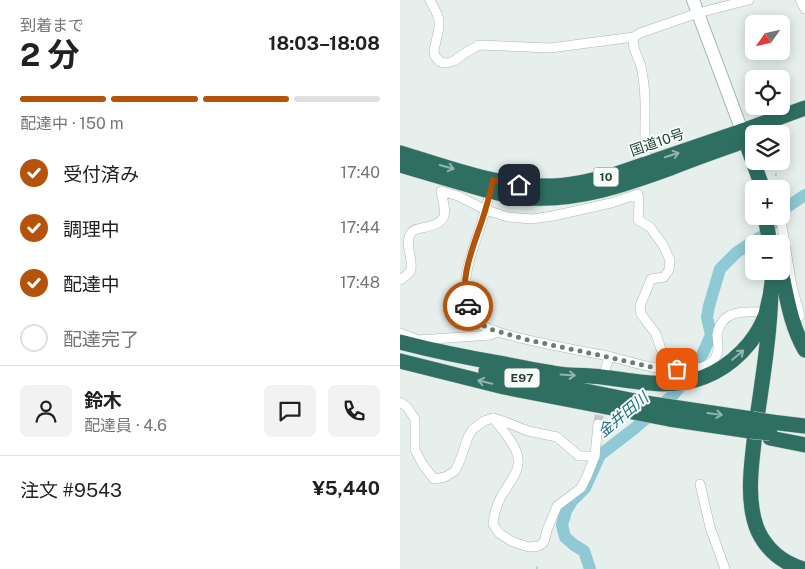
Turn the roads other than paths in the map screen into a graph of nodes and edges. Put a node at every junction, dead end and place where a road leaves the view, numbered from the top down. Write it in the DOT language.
graph roads {
  1 [pos="430,0"];
  2 [pos="693,0"];
  3 [pos="749,0"];
  4 [pos="800,0"];
  5 [pos="805,9"];
  6 [pos="698,14"];
  7 [pos="634,37"];
  8 [pos="805,108"];
  9 [pos="805,119"];
  10 [pos="770,125"];
  11 [pos="788,125"];
  12 [pos="745,131"];
  13 [pos="745,137"];
  14 [pos="745,137"];
  15 [pos="400,153"];
  16 [pos="647,163"];
  17 [pos="400,165"];
  18 [pos="492,186"];
  19 [pos="558,191"];
  20 [pos="486,210"];
  21 [pos="557,215"];
  22 [pos="773,225"];
  23 [pos="400,280"];
  24 [pos="772,280"];
  25 [pos="779,280"];
  26 [pos="782,280"];
  27 [pos="772,288"];
  28 [pos="762,312"];
  29 [pos="800,317"];
  30 [pos="497,332"];
  31 [pos="400,333"];
  32 [pos="400,342"];
  33 [pos="400,348"];
  34 [pos="805,350"];
  35 [pos="608,357"];
  36 [pos="400,361"];
  37 [pos="605,371"];
  38 [pos="694,372"];
  39 [pos="669,377"];
  40 [pos="400,402"];
  41 [pos="640,408"];
  42 [pos="494,418"];
  43 [pos="598,424"];
  44 [pos="805,426"];
  45 [pos="770,431"];
  46 [pos="805,436"];
  47 [pos="805,445"];
  48 [pos="595,456"];
  49 [pos="700,484"];
  50 [pos="805,561"];
  51 [pos="725,569"];
  52 [pos="803,569"];
  1 -- 7 [label="street"];
  2 -- 6 [label="street"];
  3 -- 6 [label="street"];
  4 -- 5 [label="street"];
  6 -- 7 [label="street"];
  6 -- 12 [label="street"];
  7 -- 16 [label="street"];
  8 -- 10 [label="highway, 国道10号 / 10"];
  9 -- 11 [label="highway"];
  16 -- 13 [label="highway, 国道10号 / 10, one-way"];
  14 -- 19 [label="highway, 国道10号 / 10"];
  15 -- 18 [label="highway, 国道10号 / 10, one-way"];
  16 -- 19 [label="highway, 国道10号 / 10"];
  17 -- 18 [label="highway, 国道10号 / 10"];
  18 -- 19 [label="highway, 国道10号 / 10"];
  18 -- 20 [label="street"];
  19 -- 21 [label="street"];
  20 -- 21 [label="street"];
  20 -- 23 [label="street"];
  20 -- 30 [label="street"];
  21 -- 39 [label="street"];
  22 -- 29 [label="street"];
  24 -- 27 [label="highway"];
  25 -- 50 [label="highway"];
  26 -- 34 [label="highway"];
  38 -- 27 [label="highway, one-way"];
  27 -- 52 [label="highway"];
  28 -- 38 [label="street"];
  30 -- 31 [label="street"];
  30 -- 35 [label="street"];
  32 -- 39 [label="highway, one-way"];
  33 -- 41 [label="highway, E97"];
  35 -- 37 [label="street"];
  35 -- 39 [label="street"];
  41 -- 36 [label="highway, E97, one-way"];
  38 -- 39 [label="highway"];
  40 -- 42 [label="street"];
  41 -- 45 [label="highway, E97, bridge"];
  42 -- 48 [label="street"];
  42 -- 48 [label="street"];
  43 -- 48 [label="street"];
  44 -- 45 [label="highway, E97"];
  45 -- 46 [label="highway, E97"];
  45 -- 47 [label="highway"];
  49 -- 51 [label="street"];
}
